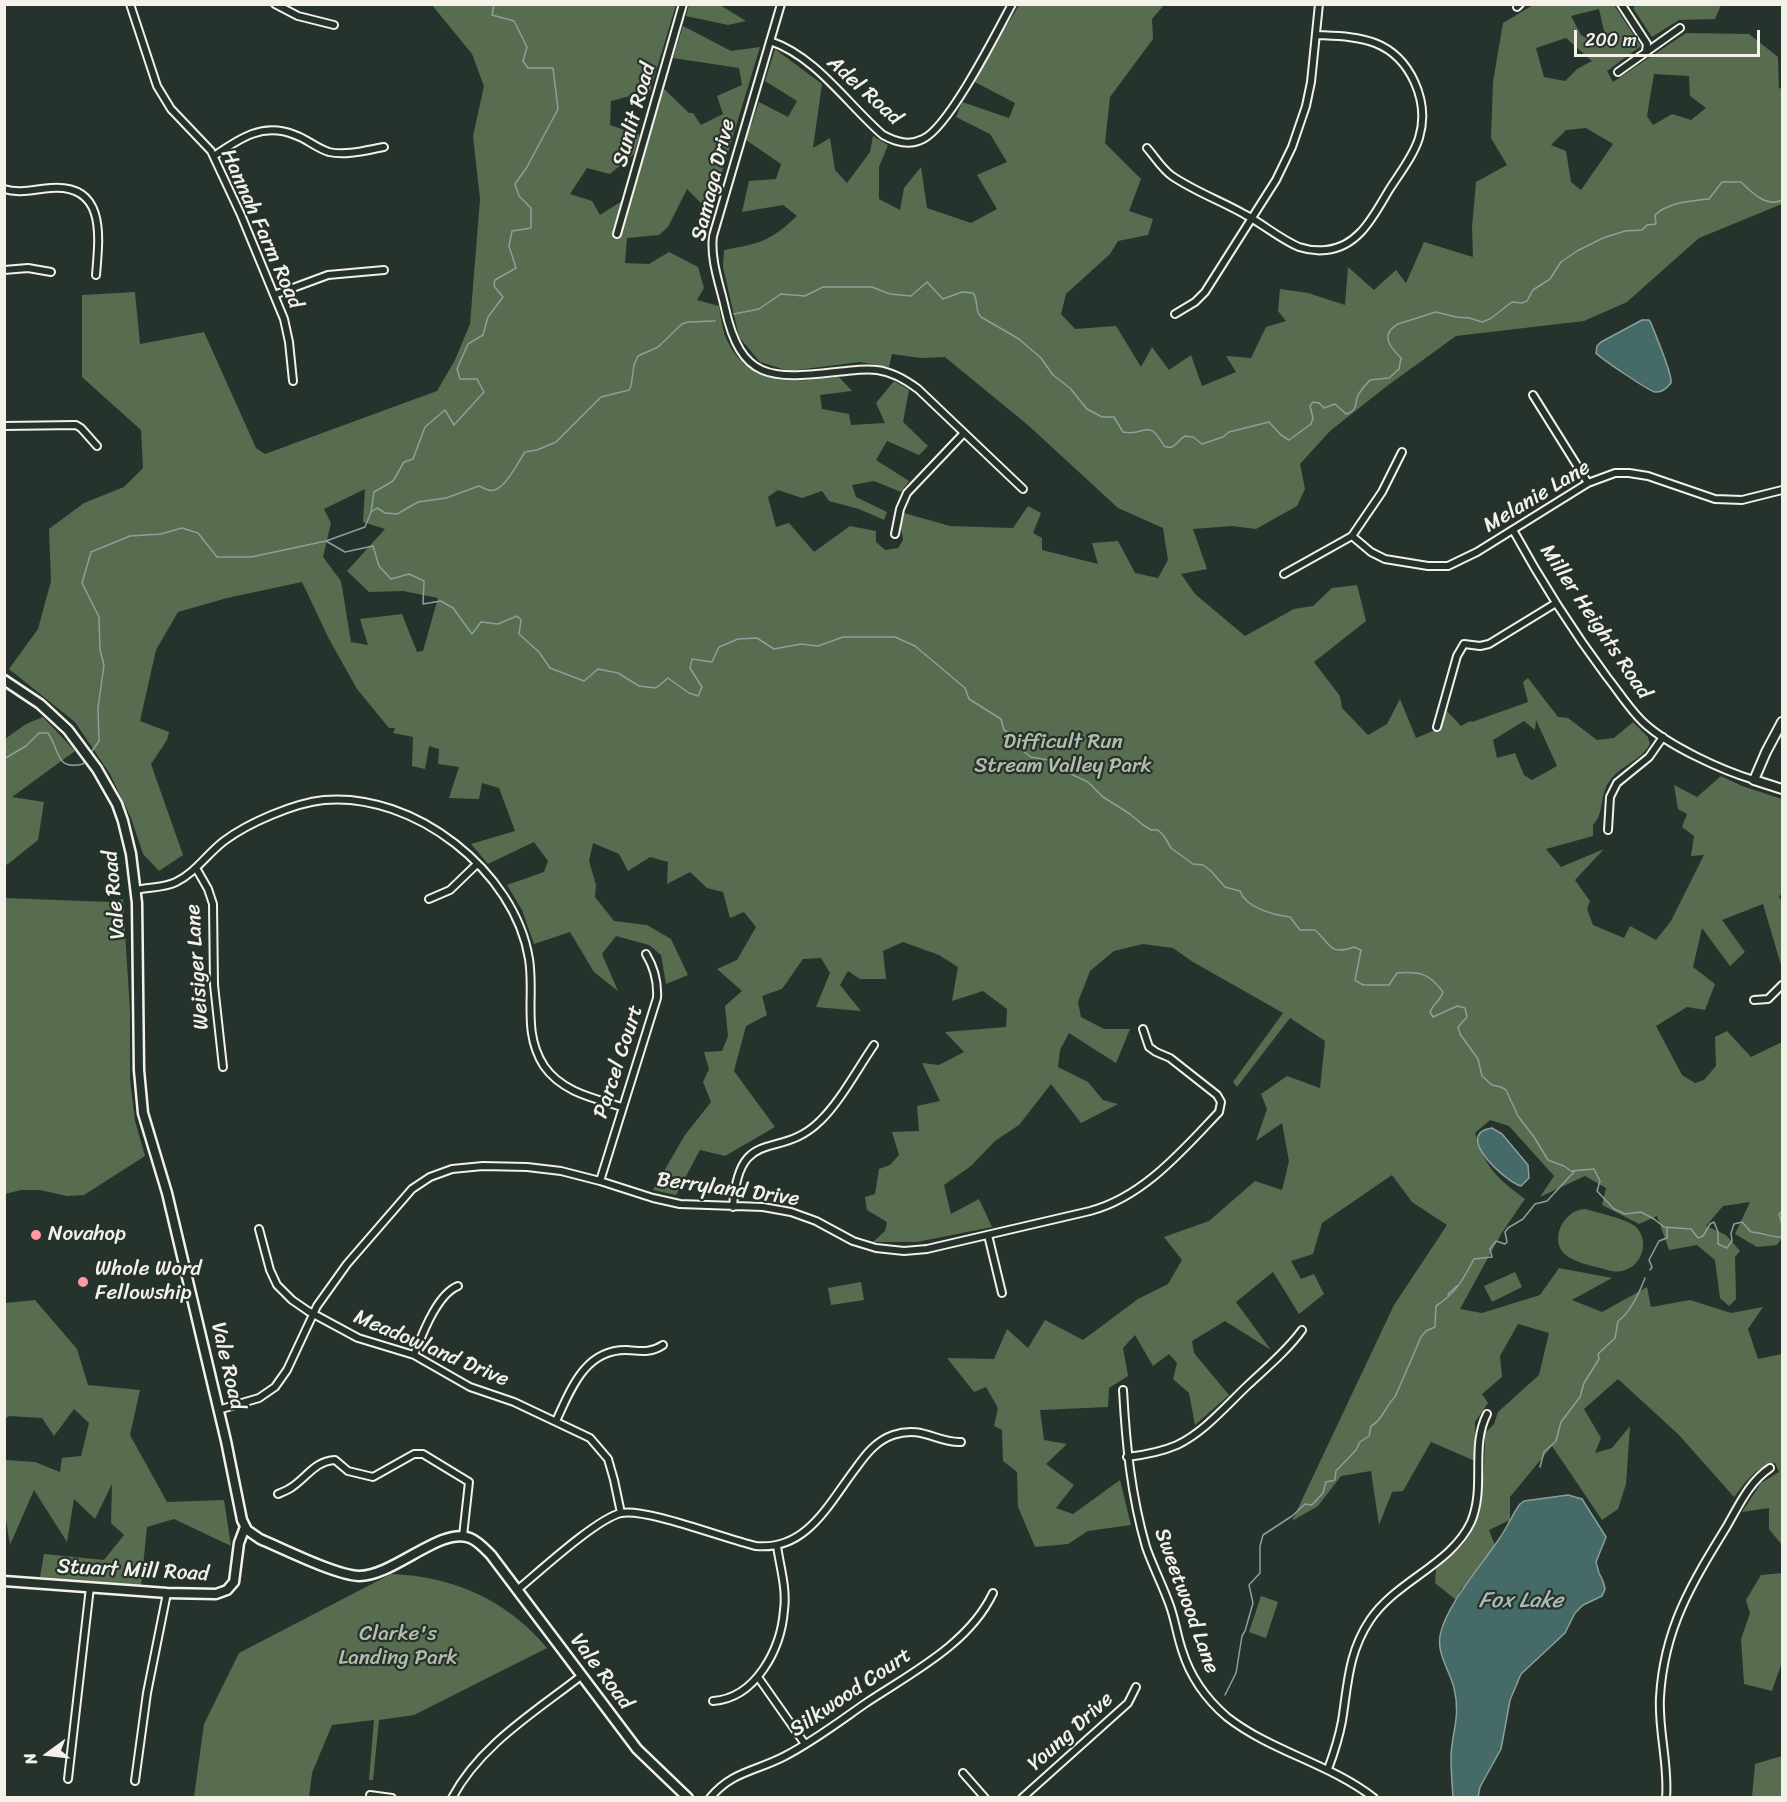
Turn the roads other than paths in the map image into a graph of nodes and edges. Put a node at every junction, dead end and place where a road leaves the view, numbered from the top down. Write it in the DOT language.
graph roads {
  1 [pos="130,4"];
  2 [pos="275,4"];
  3 [pos="683,4"];
  4 [pos="781,4"];
  5 [pos="1012,4"];
  6 [pos="1319,4"];
  7 [pos="1621,4"];
  8 [pos="334,25"];
  9 [pos="1680,28"];
  10 [pos="1316,35"];
  11 [pos="770,41"];
  12 [pos="1646,51"];
  13 [pos="1618,72"];
  14 [pos="384,147"];
  15 [pos="1147,148"];
  16 [pos="214,156"];
  17 [pos="4,189"];
  18 [pos="1252,219"];
  19 [pos="617,234"];
  20 [pos="4,270"];
  21 [pos="384,270"];
  22 [pos="51,272"];
  23 [pos="96,275"];
  24 [pos="274,295"];
  25 [pos="1175,314"];
  26 [pos="293,381"];
  27 [pos="1533,395"];
  28 [pos="4,426"];
  29 [pos="964,433"];
  30 [pos="98,446"];
  31 [pos="1402,452"];
  32 [pos="1588,483"];
  33 [pos="1023,489"];
  34 [pos="1782,490"];
  35 [pos="1512,530"];
  36 [pos="895,534"];
  37 [pos="1352,536"];
  38 [pos="1284,574"];
  39 [pos="1556,603"];
  40 [pos="4,681"];
  41 [pos="1782,722"];
  42 [pos="1437,727"];
  43 [pos="1663,737"];
  44 [pos="1754,780"];
  45 [pos="1782,789"];
  46 [pos="1608,830"];
  47 [pos="477,864"];
  48 [pos="196,868"];
  49 [pos="136,890"];
  50 [pos="429,899"];
  51 [pos="646,954"];
  52 [pos="1782,985"];
  53 [pos="1754,1000"];
  54 [pos="1143,1029"];
  55 [pos="874,1045"];
  56 [pos="223,1067"];
  57 [pos="622,1107"];
  58 [pos="600,1181"];
  59 [pos="733,1207"];
  60 [pos="259,1228"];
  61 [pos="988,1235"];
  62 [pos="458,1286"];
  63 [pos="1002,1293"];
  64 [pos="312,1314"];
  65 [pos="1302,1330"];
  66 [pos="663,1345"];
  67 [pos="414,1355"];
  68 [pos="1123,1390"];
  69 [pos="218,1410"];
  70 [pos="1487,1414"];
  71 [pos="556,1421"];
  72 [pos="961,1442"];
  73 [pos="1127,1457"];
  74 [pos="1770,1468"];
  75 [pos="278,1494"];
  76 [pos="621,1514"];
  77 [pos="245,1527"];
  78 [pos="463,1536"];
  79 [pos="777,1546"];
  80 [pos="4,1581"];
  81 [pos="90,1587"];
  82 [pos="517,1590"];
  83 [pos="167,1593"];
  84 [pos="993,1593"];
  85 [pos="581,1676"];
  86 [pos="758,1677"];
  87 [pos="1136,1687"];
  88 [pos="713,1701"];
  89 [pos="805,1744"];
  90 [pos="1328,1769"];
  91 [pos="963,1773"];
  92 [pos="68,1779"];
  93 [pos="135,1781"];
  94 [pos="370,1795"];
  95 [pos="392,1797"];
  96 [pos="452,1797"];
  97 [pos="688,1797"];
  98 [pos="710,1797"];
  99 [pos="985,1797"];
  100 [pos="1022,1797"];
  101 [pos="1374,1797"];
  102 [pos="1666,1797"];
  1 -- 16 [label="street, Hannah Farm Road"];
  2 -- 8 [label="street"];
  3 -- 19 [label="street, Sunlit Road"];
  4 -- 11 [label="street, Samaga Drive"];
  5 -- 11 [label="street, Adel Road"];
  6 -- 10 [label="street"];
  7 -- 12 [label="street"];
  9 -- 12 [label="street"];
  10 -- 18 [label="street"];
  10 -- 18 [label="street"];
  11 -- 29 [label="street, Samaga Drive"];
  12 -- 13 [label="street"];
  14 -- 16 [label="street"];
  15 -- 18 [label="street"];
  16 -- 24 [label="street, Hannah Farm Road"];
  17 -- 23 [label="street"];
  18 -- 25 [label="street"];
  20 -- 22 [label="street"];
  21 -- 24 [label="street"];
  24 -- 26 [label="street, Hannah Farm Road"];
  27 -- 32 [label="street"];
  28 -- 30 [label="street"];
  29 -- 33 [label="street, Samaga Drive"];
  29 -- 36 [label="street"];
  31 -- 37 [label="street"];
  32 -- 34 [label="street, Melanie Lane"];
  32 -- 35 [label="street, Melanie Lane"];
  35 -- 37 [label="street, Melanie Lane"];
  35 -- 39 [label="street, Miller Heights Road"];
  37 -- 38 [label="street"];
  39 -- 42 [label="street"];
  39 -- 43 [label="street, Miller Heights Road"];
  40 -- 49 [label="main road, Vale Road"];
  41 -- 44 [label="street"];
  43 -- 44 [label="street, Miller Heights Road"];
  43 -- 46 [label="street"];
  44 -- 45 [label="street, Miller Heights Road"];
  47 -- 48 [label="street"];
  47 -- 50 [label="street"];
  47 -- 57 [label="street"];
  48 -- 49 [label="street"];
  48 -- 56 [label="street, Weisiger Lane"];
  49 -- 69 [label="main road, Vale Road"];
  51 -- 57 [label="street, Parcel Court"];
  52 -- 53 [label="street"];
  54 -- 61 [label="street, Berryland Drive"];
  55 -- 59 [label="street"];
  57 -- 58 [label="street, Parcel Court"];
  58 -- 59 [label="street, Berryland Drive"];
  58 -- 64 [label="street, Berryland Drive"];
  59 -- 61 [label="street, Berryland Drive"];
  60 -- 64 [label="street, Meadowland Drive"];
  61 -- 63 [label="street"];
  62 -- 67 [label="street"];
  64 -- 67 [label="street, Meadowland Drive"];
  64 -- 69 [label="street, Berryland Drive"];
  65 -- 73 [label="street"];
  66 -- 71 [label="street"];
  67 -- 71 [label="street, Meadowland Drive"];
  68 -- 73 [label="street, Sweetwood Lane"];
  69 -- 77 [label="main road, Vale Road"];
  70 -- 90 [label="street"];
  71 -- 76 [label="street, Meadowland Drive"];
  72 -- 79 [label="street"];
  73 -- 90 [label="street, Sweetwood Lane"];
  74 -- 102 [label="street"];
  75 -- 78 [label="street"];
  76 -- 79 [label="street"];
  76 -- 82 [label="street"];
  77 -- 78 [label="main road"];
  77 -- 83 [label="main road, Stuart Mill Road"];
  78 -- 82 [label="main road, Vale Road"];
  79 -- 86 [label="street"];
  80 -- 81 [label="main road, Stuart Mill Road"];
  81 -- 83 [label="main road, Stuart Mill Road"];
  81 -- 92 [label="street"];
  82 -- 85 [label="main road, Vale Road"];
  83 -- 93 [label="street"];
  84 -- 89 [label="street, Silkwood Court"];
  85 -- 96 [label="street"];
  85 -- 97 [label="main road, Vale Road"];
  86 -- 88 [label="street"];
  86 -- 89 [label="street"];
  87 -- 100 [label="street, Young Drive"];
  89 -- 98 [label="street, Silkwood Court"];
  90 -- 101 [label="street, Sweetwood Lane"];
  91 -- 99 [label="street"];
  94 -- 95 [label="street"];
}
